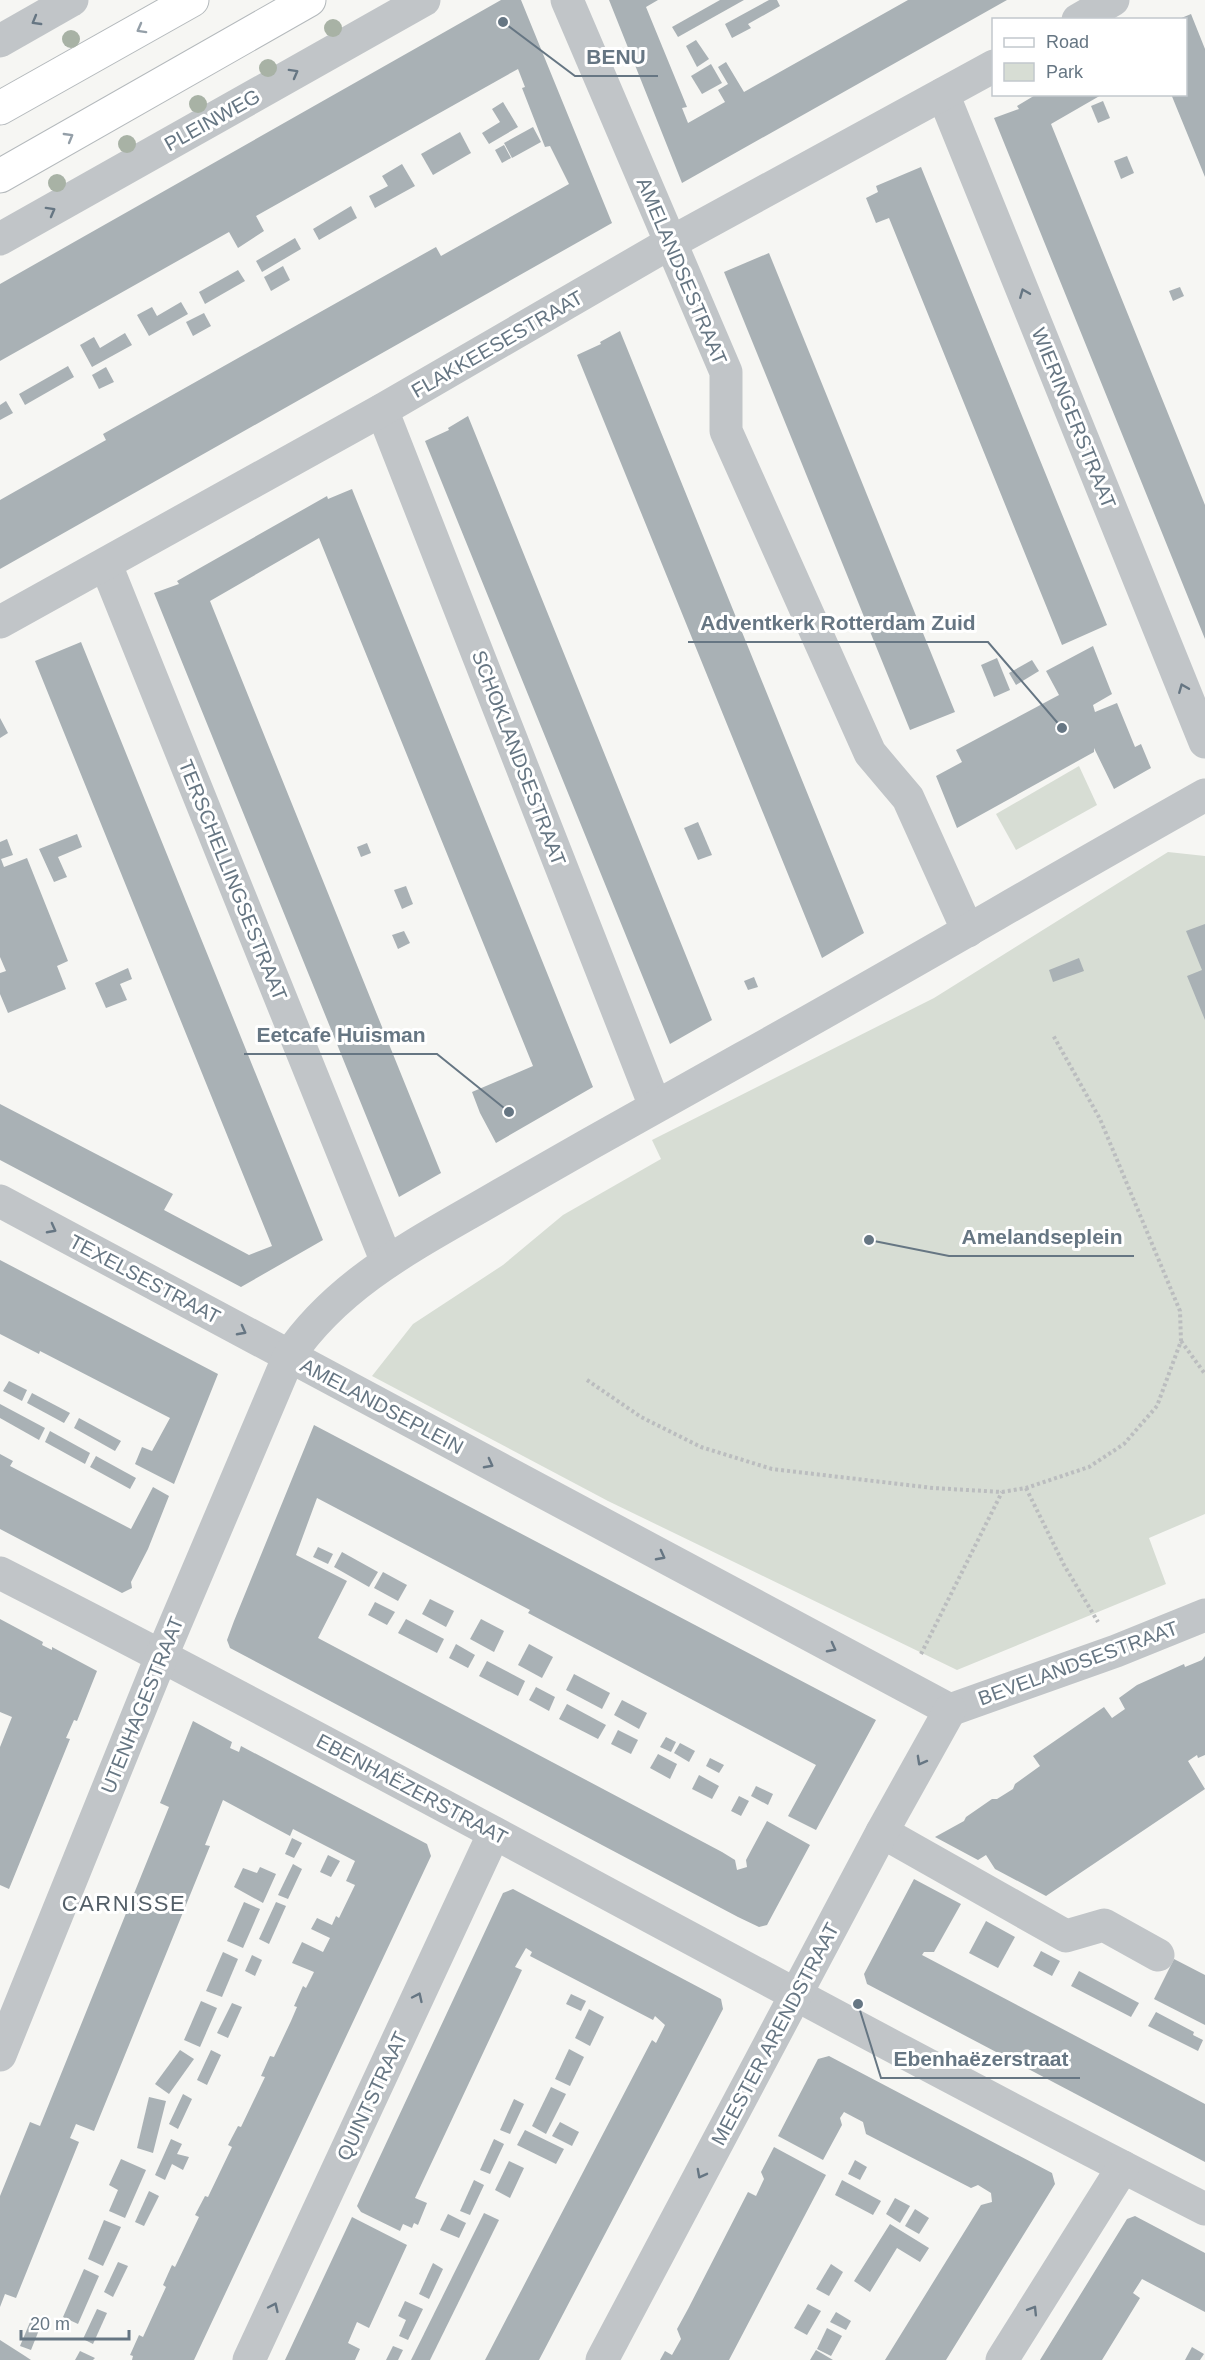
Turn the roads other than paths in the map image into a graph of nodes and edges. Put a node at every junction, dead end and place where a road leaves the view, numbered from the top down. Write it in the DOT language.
graph roads {
  1 [pos="72,0"];
  2 [pos="192,0"];
  3 [pos="309,0"];
  4 [pos="424,0"];
  5 [pos="567,0"];
  6 [pos="1113,0"];
  7 [pos="1082,18"];
  8 [pos="0,41"];
  9 [pos="992,67"];
  10 [pos="943,94"];
  11 [pos="0,108"];
  12 [pos="0,176"];
  13 [pos="0,239"];
  14 [pos="670,243"];
  15 [pos="382,410"];
  16 [pos="106,565"];
  17 [pos="0,622"];
  18 [pos="1205,742"];
  19 [pos="1205,795"];
  20 [pos="968,931"];
  21 [pos="656,1106"];
  22 [pos="0,1201"];
  23 [pos="387,1262"];
  24 [pos="289,1356"];
  25 [pos="0,1572"];
  26 [pos="1205,1615"];
  27 [pos="162,1655"];
  28 [pos="950,1710"];
  29 [pos="882,1832"];
  30 [pos="494,1833"];
  31 [pos="1158,1955"];
  32 [pos="796,1994"];
  33 [pos="0,2055"];
  34 [pos="1123,2167"];
  35 [pos="1205,2209"];
  36 [pos="249,2360"];
  37 [pos="602,2360"];
  38 [pos="1002,2360"];
  1 -- 8 [label="street, one-way"];
  2 -- 11 [label="main road, one-way"];
  12 -- 3 [label="main road, one-way"];
  13 -- 4 [label="street, PLEINWEG, one-way"];
  5 -- 14 [label="street, AMELANDSESTRAAT"];
  6 -- 7 [label="street"];
  9 -- 10 [label="street, FLAKKEESESTRAAT"];
  10 -- 14 [label="street, FLAKKEESESTRAAT"];
  18 -- 10 [label="street, WIERINGERSTRAAT, one-way"];
  14 -- 15 [label="street, FLAKKEESESTRAAT"];
  14 -- 20 [label="street, AMELANDSESTRAAT"];
  15 -- 16 [label="street, FLAKKEESESTRAAT"];
  15 -- 21 [label="street, SCHOKLANDSESTRAAT"];
  16 -- 17 [label="street, FLAKKEESESTRAAT"];
  16 -- 23 [label="street, TERSCHELLINGSESTRAAT"];
  19 -- 20 [label="street, AMELANDSEPLEIN"];
  20 -- 21 [label="street, AMELANDSEPLEIN"];
  21 -- 23 [label="street, AMELANDSEPLEIN"];
  22 -- 24 [label="street, TEXELSESTRAAT, one-way"];
  23 -- 24 [label="street, AMELANDSEPLEIN"];
  24 -- 27 [label="street, UTENHAGESTRAAT"];
  24 -- 28 [label="street, AMELANDSEPLEIN, one-way"];
  25 -- 27 [label="street, EBENHAËZERSTRAAT"];
  26 -- 28 [label="street, BEVELANDSESTRAAT"];
  27 -- 30 [label="street, EBENHAËZERSTRAAT"];
  27 -- 33 [label="street, UTENHAGESTRAAT"];
  28 -- 29 [label="street, MEESTER ARENDSTRAAT, one-way"];
  29 -- 31 [label="street"];
  29 -- 32 [label="street, MEESTER ARENDSTRAAT"];
  30 -- 32 [label="street, EBENHAËZERSTRAAT"];
  36 -- 30 [label="street, QUINTSTRAAT, one-way"];
  32 -- 34 [label="street, EBENHAËZERSTRAAT"];
  32 -- 37 [label="street, MEESTER ARENDSTRAAT, one-way"];
  34 -- 35 [label="street, EBENHAËZERSTRAAT"];
  38 -- 34 [label="street, one-way"];
}
